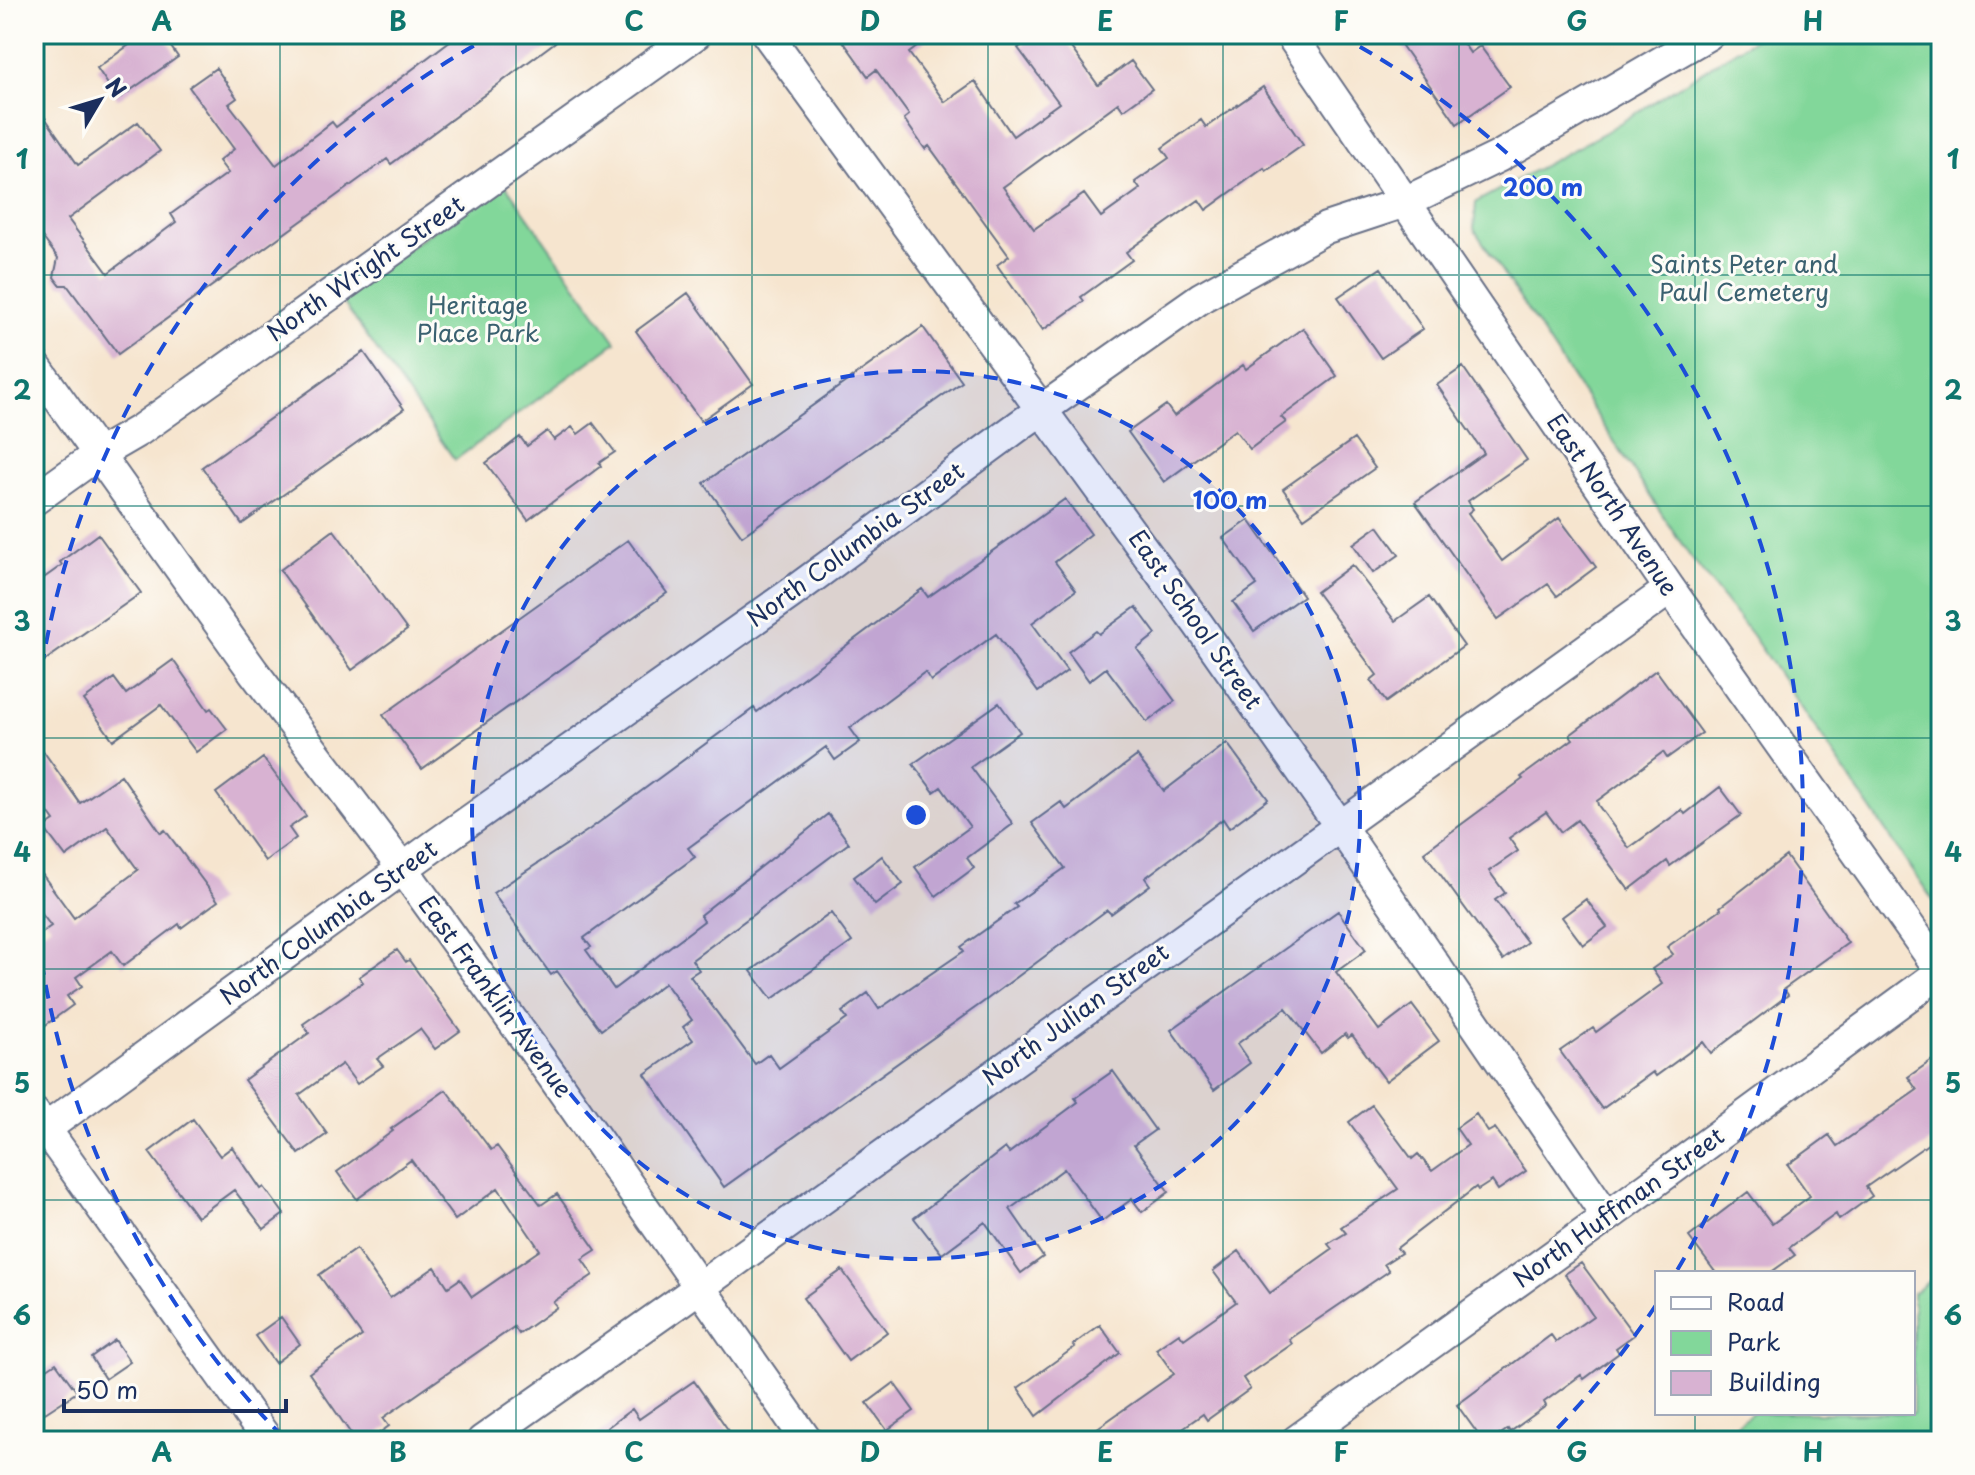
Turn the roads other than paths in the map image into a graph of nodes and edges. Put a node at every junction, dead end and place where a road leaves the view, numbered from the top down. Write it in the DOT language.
graph roads {
  1 [pos="696,34"];
  2 [pos="767,34"];
  3 [pos="1290,34"];
  4 [pos="1709,34"];
  5 [pos="1405,202"];
  6 [pos="34,364"];
  7 [pos="1043,409"];
  8 [pos="97,455"];
  9 [pos="34,500"];
  10 [pos="1670,589"];
  11 [pos="1340,826"];
  12 [pos="403,869"];
  13 [pos="1941,972"];
  14 [pos="38,1126"];
  15 [pos="1607,1217"];
  16 [pos="700,1286"];
  17 [pos="268,1441"];
  18 [pos="482,1441"];
  19 [pos="807,1441"];
  20 [pos="1296,1441"];
  1 -- 8 [label="street, North Wright Street"];
  2 -- 7 [label="street, East School Street"];
  3 -- 5 [label="street, East North Avenue"];
  4 -- 5 [label="street, North Columbia Street"];
  5 -- 7 [label="street, North Columbia Street"];
  5 -- 10 [label="street, East North Avenue"];
  6 -- 8 [label="street, East Franklin Avenue"];
  7 -- 11 [label="street, East School Street"];
  7 -- 12 [label="street, North Columbia Street"];
  8 -- 9 [label="street, North Wright Street"];
  8 -- 12 [label="street, East Franklin Avenue"];
  10 -- 11 [label="street, North Julian Street"];
  10 -- 13 [label="street, East North Avenue"];
  11 -- 15 [label="street, East School Street"];
  11 -- 16 [label="street, North Julian Street"];
  12 -- 14 [label="street, North Columbia Street"];
  12 -- 16 [label="street, East Franklin Avenue"];
  13 -- 15 [label="street, North Huffman Street"];
  14 -- 17 [label="street"];
  15 -- 20 [label="street, North Huffman Street"];
  16 -- 18 [label="street, North Julian Street"];
  16 -- 19 [label="street, East Franklin Avenue"];
}
